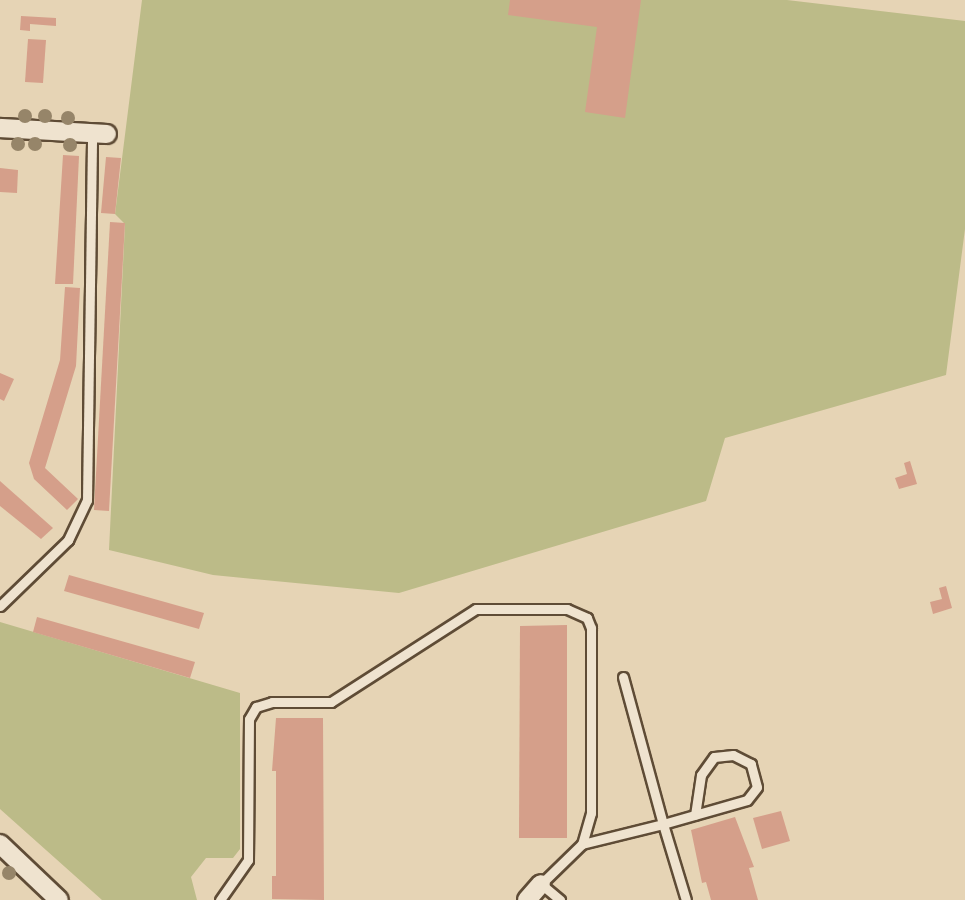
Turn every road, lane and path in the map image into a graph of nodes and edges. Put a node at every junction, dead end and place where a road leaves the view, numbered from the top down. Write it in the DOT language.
graph roads {
  1 [pos="0,128"];
  2 [pos="99,134"];
  3 [pos="0,606"];
  4 [pos="623,677"];
  5 [pos="695,815"];
  6 [pos="663,824"];
  7 [pos="0,844"];
  8 [pos="582,844"];
  9 [pos="541,884"];
  10 [pos="59,900"];
  11 [pos="220,900"];
  12 [pos="527,900"];
  13 [pos="560,900"];
  14 [pos="686,900"];
  1 -- 2 [label="street"];
  2 -- 3 [label="lane"];
  4 -- 6 [label="lane"];
  5 -- 5 [label="lane"];
  5 -- 6 [label="lane"];
  6 -- 8 [label="lane"];
  6 -- 14 [label="lane"];
  7 -- 10 [label="street"];
  8 -- 9 [label="lane"];
  8 -- 11 [label="lane"];
  9 -- 12 [label="street"];
  9 -- 13 [label="lane"];
}
